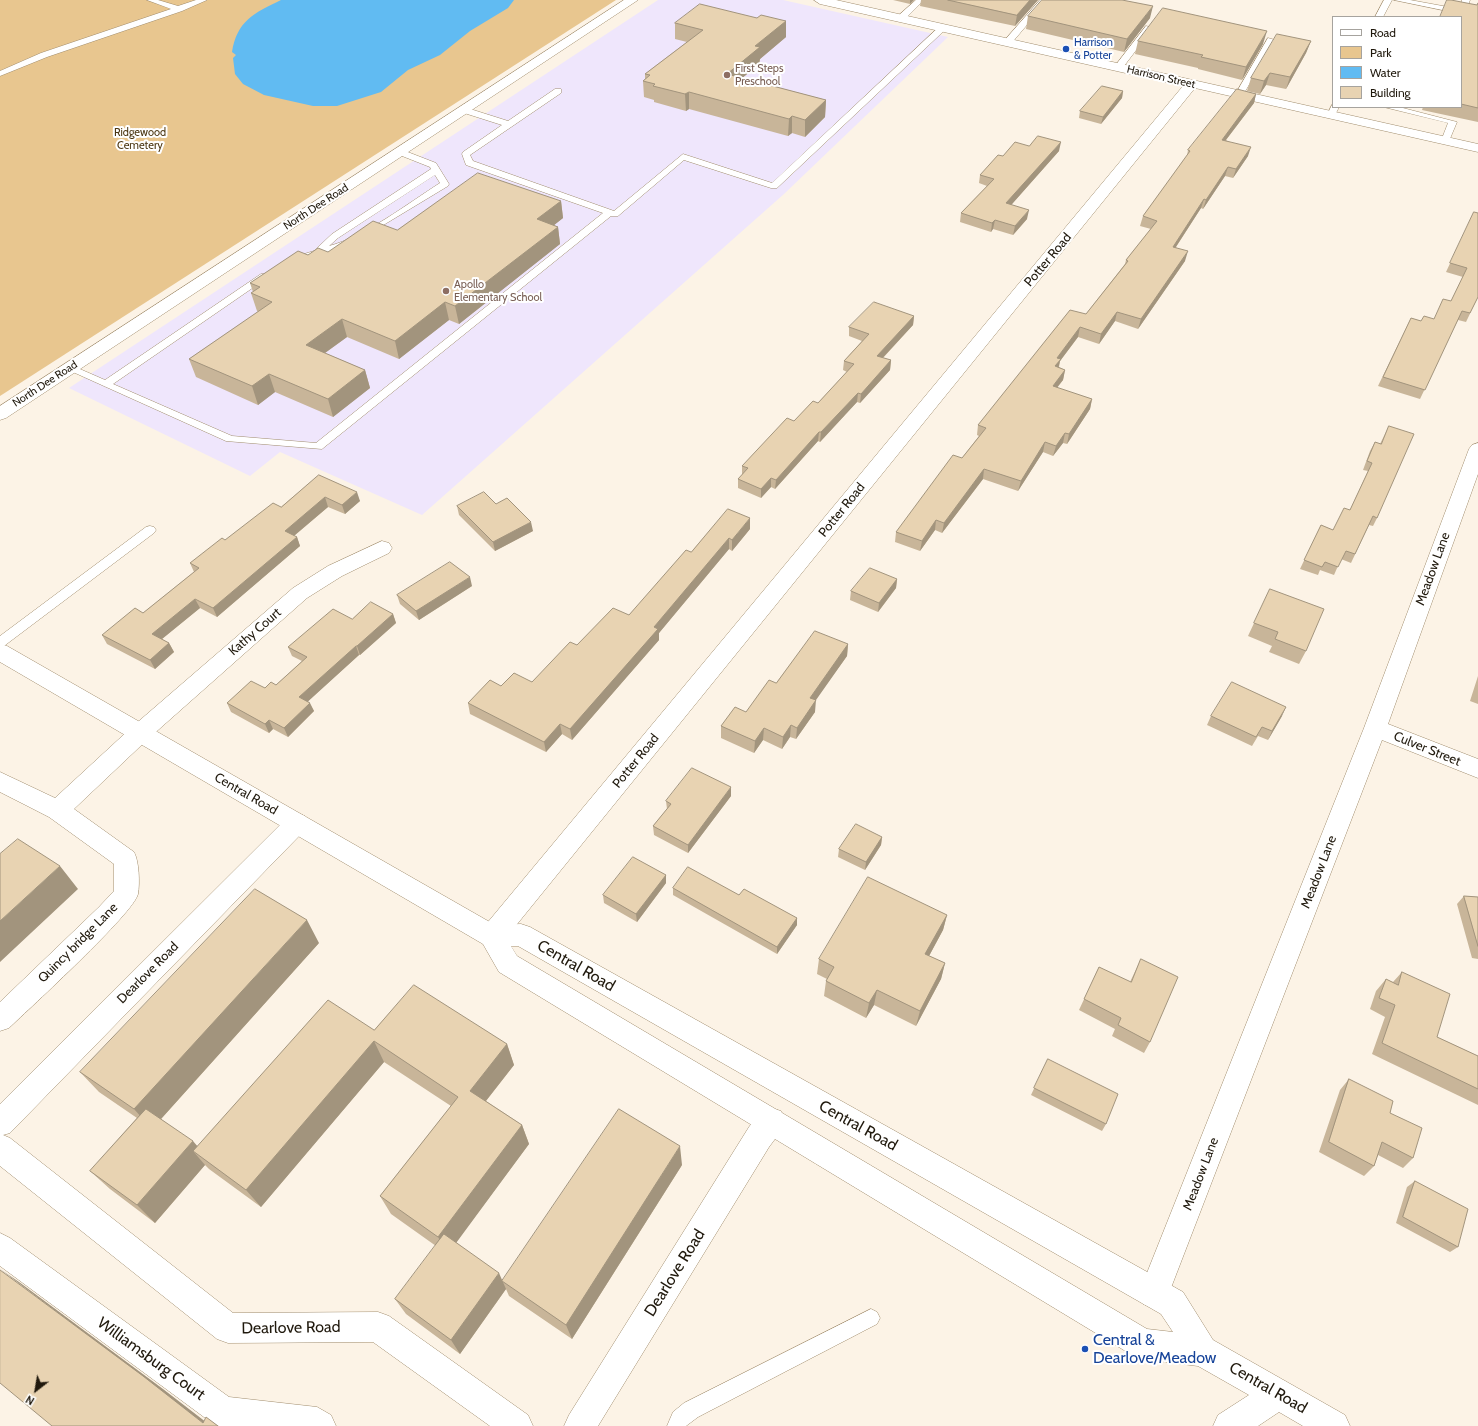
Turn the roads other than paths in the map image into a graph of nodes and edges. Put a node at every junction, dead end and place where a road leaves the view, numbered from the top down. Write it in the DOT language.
graph roads {
  1 [pos="151,0"];
  2 [pos="203,0"];
  3 [pos="632,0"];
  4 [pos="820,0"];
  5 [pos="920,0"];
  6 [pos="1044,0"];
  7 [pos="1388,0"];
  8 [pos="1398,0"];
  9 [pos="1466,0"];
  10 [pos="180,9"];
  11 [pos="1380,16"];
  12 [pos="901,18"];
  13 [pos="1153,23"];
  14 [pos="943,28"];
  15 [pos="1271,40"];
  16 [pos="1007,42"];
  17 [pos="1118,68"];
  18 [pos="0,74"];
  19 [pos="1192,84"];
  20 [pos="558,91"];
  21 [pos="1239,95"];
  22 [pos="1392,108"];
  23 [pos="464,110"];
  24 [pos="1333,111"];
  25 [pos="508,124"];
  26 [pos="1445,141"];
  27 [pos="1478,148"];
  28 [pos="400,152"];
  29 [pos="436,170"];
  30 [pos="610,212"];
  31 [pos="317,253"];
  32 [pos="295,261"];
  33 [pos="273,271"];
  34 [pos="69,368"];
  35 [pos="106,384"];
  36 [pos="0,414"];
  37 [pos="1475,463"];
  38 [pos="150,530"];
  39 [pos="382,548"];
  40 [pos="0,643"];
  41 [pos="0,652"];
  42 [pos="1375,728"];
  43 [pos="140,733"];
  44 [pos="1478,769"];
  45 [pos="0,781"];
  46 [pos="57,810"];
  47 [pos="296,823"];
  48 [pos="492,936"];
  49 [pos="0,1019"];
  50 [pos="771,1121"];
  51 [pos="0,1123"];
  52 [pos="0,1148"];
  53 [pos="0,1248"];
  54 [pos="1154,1293"];
  55 [pos="871,1318"];
  56 [pos="1202,1351"];
  57 [pos="1280,1394"];
  58 [pos="320,1426"];
  59 [pos="517,1426"];
  60 [pos="580,1426"];
  61 [pos="676,1426"];
  62 [pos="1229,1426"];
  63 [pos="1334,1426"];
  1 -- 10 [label="lane"];
  2 -- 10 [label="lane"];
  3 -- 23 [label="street, North Dee Road"];
  4 -- 12 [label="street, Harrison Street"];
  5 -- 12 [label="lane"];
  6 -- 16 [label="lane"];
  7 -- 11 [label="lane"];
  8 -- 9 [label="lane"];
  10 -- 18 [label="lane"];
  12 -- 14 [label="street, Harrison Street"];
  13 -- 17 [label="lane"];
  14 -- 16 [label="street, Harrison Street"];
  14 -- 30 [label="lane"];
  15 -- 21 [label="lane"];
  16 -- 17 [label="street, Harrison Street"];
  17 -- 19 [label="street, Harrison Street"];
  19 -- 21 [label="street, Harrison Street"];
  19 -- 48 [label="street, Potter Road"];
  20 -- 25 [label="lane"];
  21 -- 24 [label="street, Harrison Street"];
  22 -- 26 [label="lane"];
  23 -- 25 [label="lane"];
  23 -- 28 [label="street, North Dee Road"];
  24 -- 26 [label="street, Harrison Street"];
  25 -- 30 [label="lane"];
  26 -- 27 [label="street, Harrison Street"];
  28 -- 29 [label="lane"];
  28 -- 34 [label="street, North Dee Road"];
  29 -- 31 [label="lane"];
  29 -- 31 [label="lane"];
  30 -- 35 [label="lane"];
  31 -- 32 [label="lane"];
  33 -- 35 [label="lane"];
  34 -- 35 [label="lane"];
  34 -- 36 [label="street, North Dee Road"];
  37 -- 42 [label="street, Meadow Lane"];
  38 -- 40 [label="lane"];
  39 -- 43 [label="street, Kathy Court"];
  41 -- 43 [label="street, Central Road"];
  42 -- 44 [label="street, Culver Street"];
  42 -- 54 [label="street, Meadow Lane"];
  43 -- 46 [label="street"];
  43 -- 47 [label="street, Central Road"];
  45 -- 46 [label="street, Quincy bridge Lane"];
  46 -- 49 [label="street, Quincy bridge Lane"];
  47 -- 48 [label="street, Central Road"];
  47 -- 51 [label="street, Dearlove Road"];
  48 -- 50 [label="street, Central Road"];
  48 -- 54 [label="street, Central Road"];
  50 -- 56 [label="street, Central Road"];
  50 -- 60 [label="street, Dearlove Road"];
  52 -- 59 [label="street, Dearlove Road"];
  53 -- 58 [label="street, Williamsburg Court"];
  54 -- 56 [label="street, Central Road"];
  55 -- 61 [label="lane"];
  56 -- 57 [label="street, Central Road"];
  57 -- 62 [label="street"];
  57 -- 63 [label="street, Central Road"];
}
